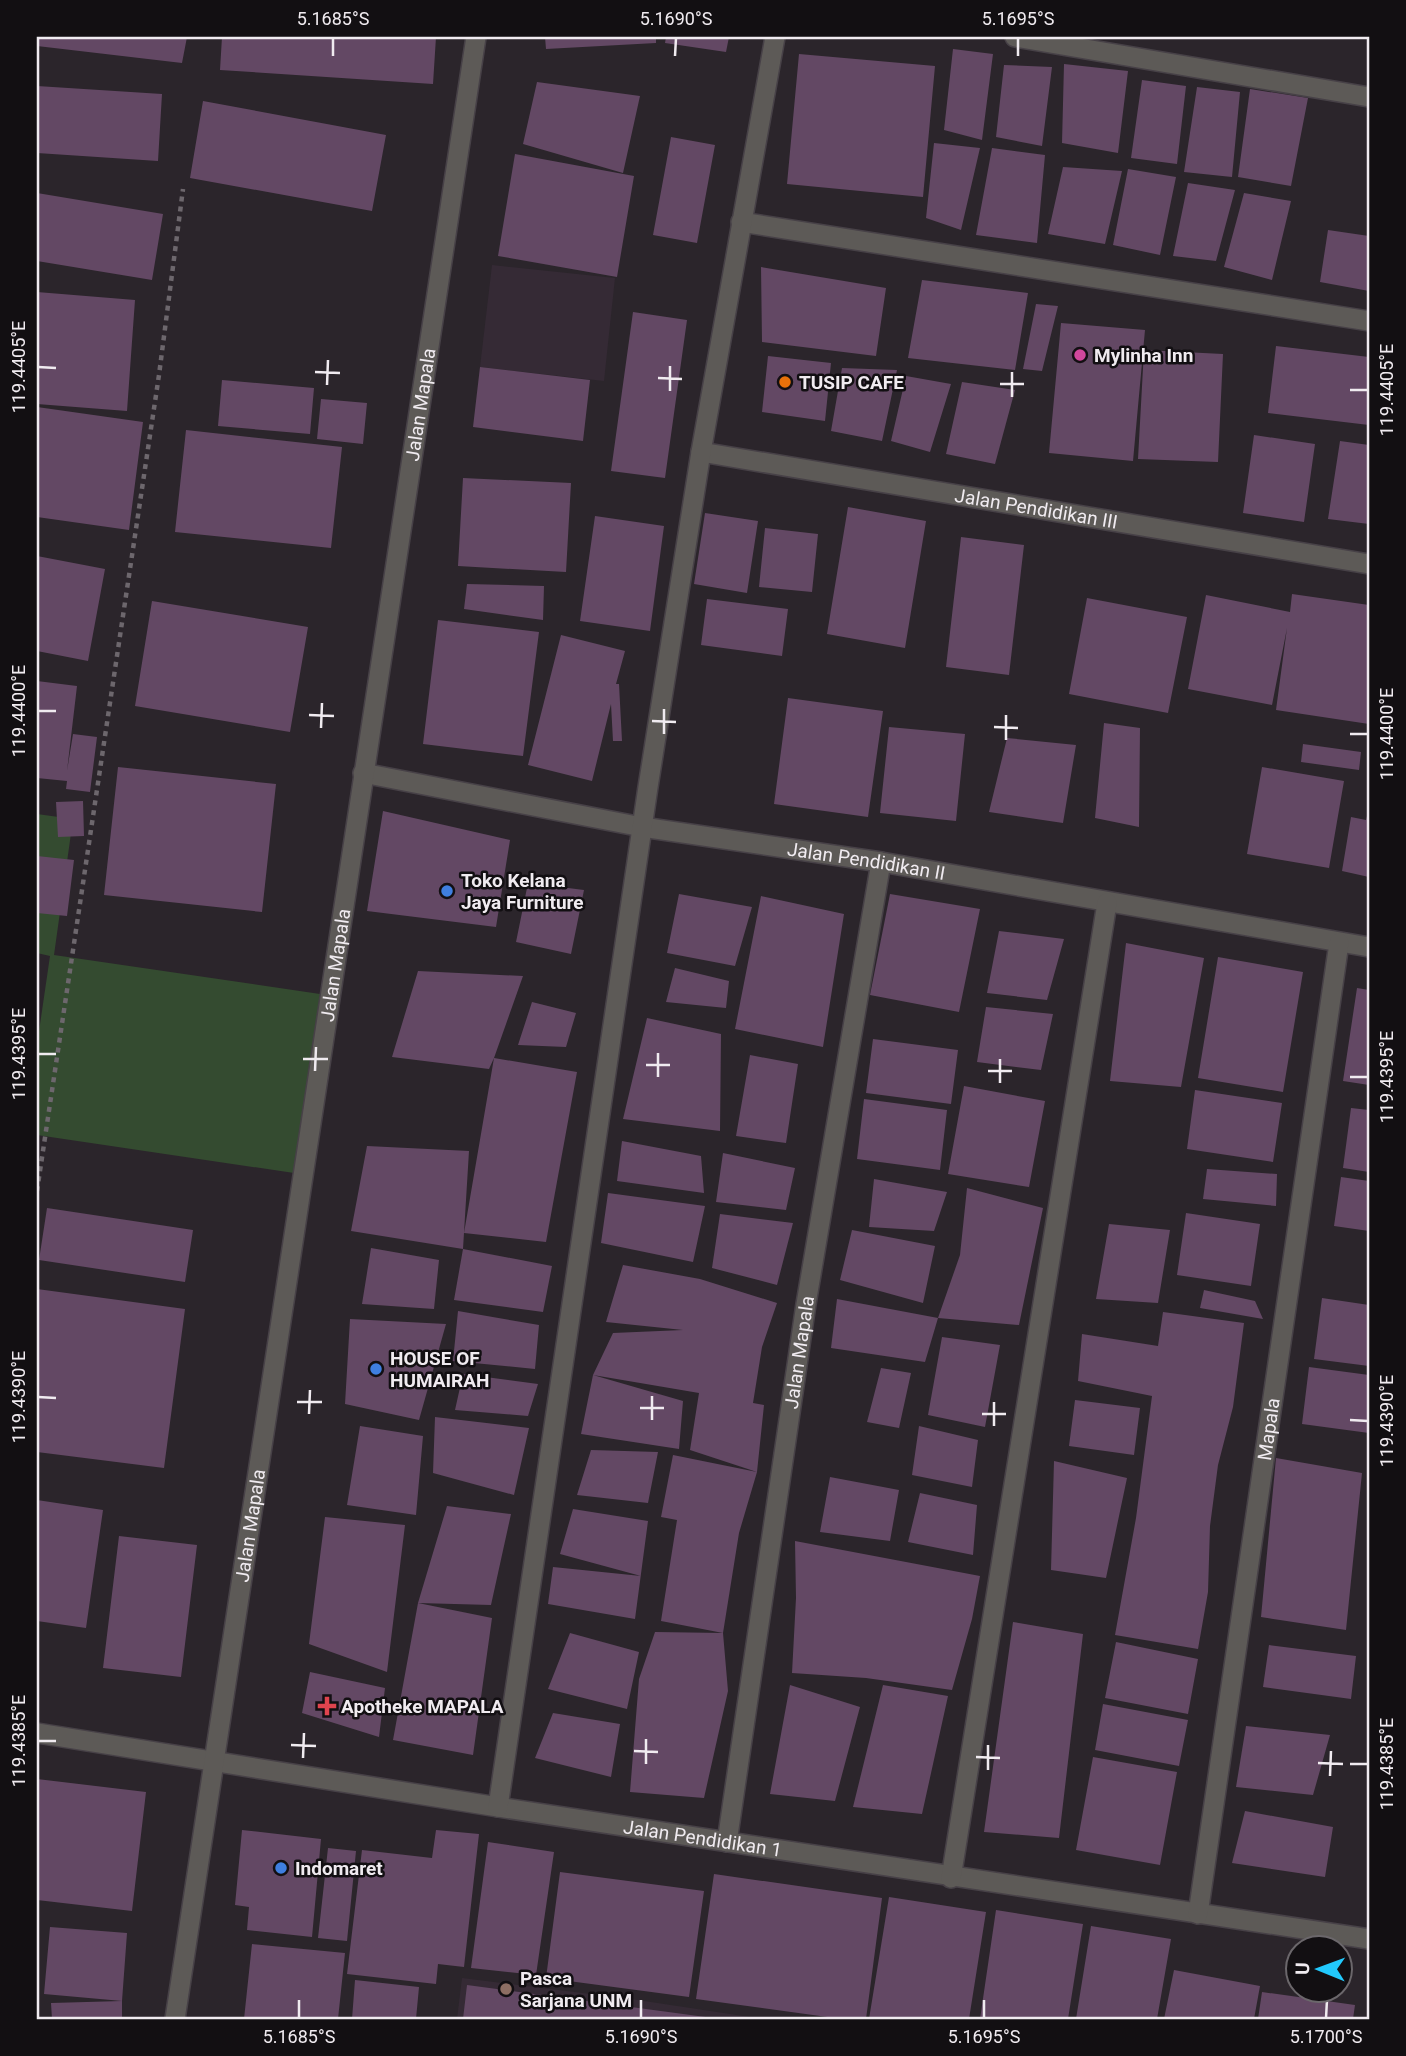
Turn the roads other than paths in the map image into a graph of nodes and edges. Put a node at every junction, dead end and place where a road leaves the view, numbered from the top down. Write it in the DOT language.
graph roads {
  1 [pos="476,37"];
  2 [pos="775,37"];
  3 [pos="1015,37"];
  4 [pos="1369,97"];
  5 [pos="741,222"];
  6 [pos="1369,321"];
  7 [pos="701,452"];
  8 [pos="1369,564"];
  9 [pos="363,773"];
  10 [pos="642,827"];
  11 [pos="881,862"];
  12 [pos="1107,903"];
  13 [pos="1339,943"];
  14 [pos="1369,947"];
  15 [pos="37,1732"];
  16 [pos="213,1761"];
  17 [pos="498,1807"];
  18 [pos="727,1842"];
  19 [pos="951,1878"];
  20 [pos="1198,1914"];
  21 [pos="1369,1939"];
  22 [pos="174,2019"];
  1 -- 9 [label="street, Jalan Mapala"];
  2 -- 5 [label="street"];
  3 -- 4 [label="street"];
  5 -- 6 [label="street"];
  5 -- 7 [label="street"];
  7 -- 8 [label="street, Jalan Pendidikan III"];
  7 -- 10 [label="street"];
  9 -- 10 [label="street, Jalan Pendidikan II"];
  9 -- 16 [label="street, Jalan Mapala"];
  10 -- 11 [label="street, Jalan Pendidikan II"];
  10 -- 17 [label="street"];
  11 -- 12 [label="street, Jalan Pendidikan II"];
  11 -- 18 [label="street, Jalan Mapala"];
  12 -- 13 [label="street, Jalan Pendidikan II"];
  12 -- 19 [label="street"];
  13 -- 14 [label="street, Jalan Pendidikan II"];
  13 -- 20 [label="street, Mapala"];
  15 -- 16 [label="street, Jalan Pendidikan 1"];
  16 -- 17 [label="street, Jalan Pendidikan 1"];
  16 -- 22 [label="street, Jalan Mapala"];
  17 -- 18 [label="street, Jalan Pendidikan 1"];
  18 -- 19 [label="street, Jalan Pendidikan 1"];
  19 -- 20 [label="street, Jalan Pendidikan 1"];
  20 -- 21 [label="street, Jalan Pendidikan 1"];
}
